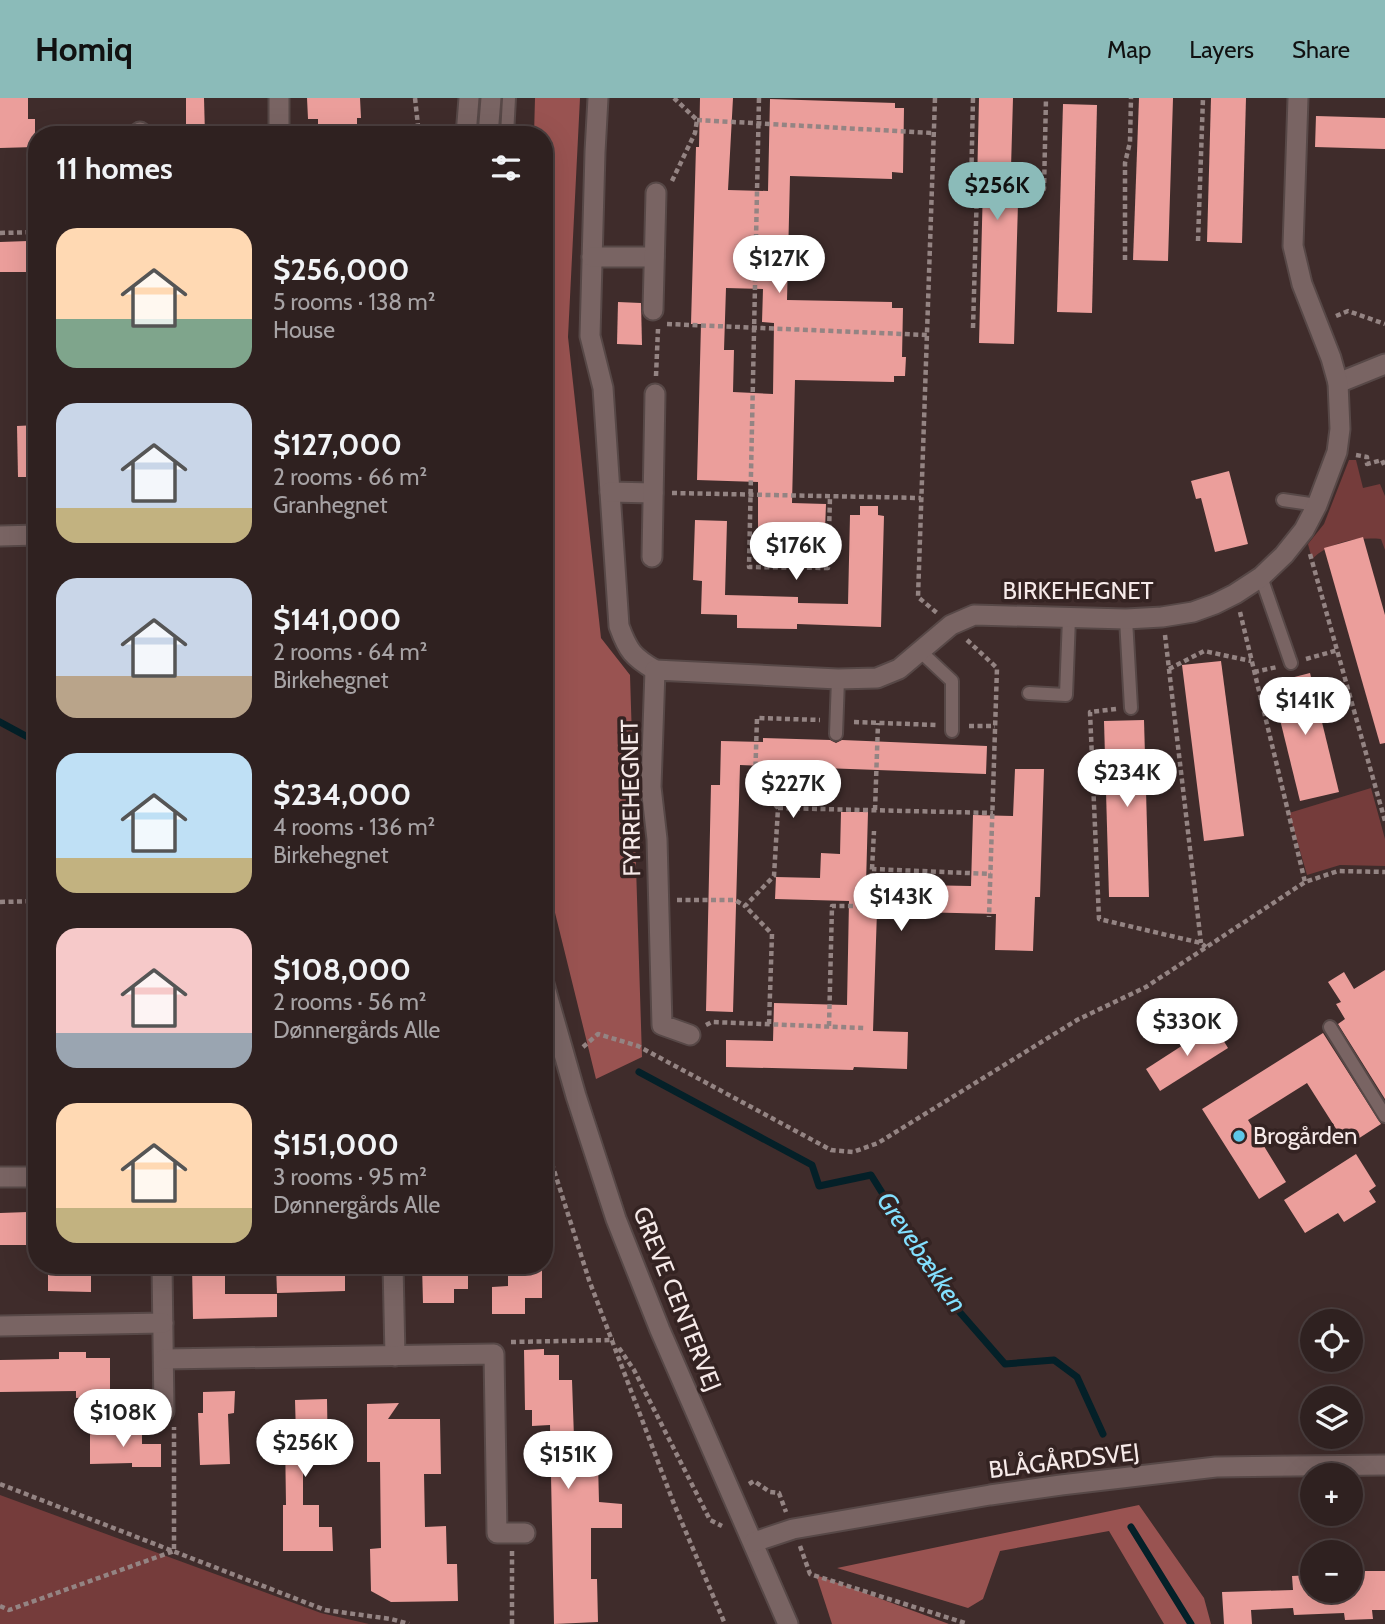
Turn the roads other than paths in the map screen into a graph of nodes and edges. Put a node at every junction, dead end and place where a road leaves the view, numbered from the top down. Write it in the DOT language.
graph roads {
  1 [pos="279,98"];
  2 [pos="468,98"];
  3 [pos="491,98"];
  4 [pos="509,98"];
  5 [pos="598,98"];
  6 [pos="1298,98"];
  7 [pos="279,126"];
  8 [pos="466,126"];
  9 [pos="489,126"];
  10 [pos="507,126"];
  11 [pos="656,193"];
  12 [pos="592,257"];
  13 [pos="654,257"];
  14 [pos="653,310"];
  15 [pos="1385,364"];
  16 [pos="1338,383"];
  17 [pos="655,394"];
  18 [pos="610,492"];
  19 [pos="653,493"];
  20 [pos="1283,500"];
  21 [pos="1317,505"];
  22 [pos="28,535"];
  23 [pos="0,536"];
  24 [pos="652,558"];
  25 [pos="1261,576"];
  26 [pos="1069,618"];
  27 [pos="1126,620"];
  28 [pos="920,652"];
  29 [pos="1291,663"];
  30 [pos="655,670"];
  31 [pos="838,680"];
  32 [pos="1030,693"];
  33 [pos="1131,708"];
  34 [pos="836,727"];
  35 [pos="952,728"];
  36 [pos="553,1016"];
  37 [pos="1330,1027"];
  38 [pos="690,1035"];
  39 [pos="1385,1116"];
  40 [pos="0,1177"];
  41 [pos="28,1177"];
  42 [pos="162,1274"];
  43 [pos="393,1274"];
  44 [pos="163,1323"];
  45 [pos="0,1326"];
  46 [pos="395,1356"];
  47 [pos="163,1359"];
  48 [pos="164,1411"];
  49 [pos="1385,1465"];
  50 [pos="518,1533"];
  51 [pos="754,1542"];
  52 [pos="789,1624"];
  1 -- 7 [label="street"];
  2 -- 8 [label="street"];
  3 -- 9 [label="street"];
  4 -- 10 [label="lane"];
  5 -- 12 [label="street"];
  6 -- 16 [label="street, BIRKEHEGNET"];
  11 -- 13 [label="street"];
  12 -- 13 [label="street"];
  12 -- 18 [label="street"];
  13 -- 14 [label="street"];
  15 -- 16 [label="street"];
  16 -- 21 [label="street, BIRKEHEGNET"];
  17 -- 19 [label="street"];
  18 -- 19 [label="street"];
  18 -- 30 [label="street"];
  19 -- 24 [label="street"];
  20 -- 21 [label="lane"];
  21 -- 25 [label="street, BIRKEHEGNET"];
  22 -- 23 [label="street"];
  25 -- 27 [label="street, BIRKEHEGNET"];
  25 -- 29 [label="lane"];
  26 -- 27 [label="street, BIRKEHEGNET"];
  26 -- 28 [label="street, BIRKEHEGNET"];
  26 -- 32 [label="lane"];
  27 -- 33 [label="lane"];
  28 -- 31 [label="street"];
  28 -- 35 [label="lane"];
  30 -- 31 [label="street"];
  30 -- 38 [label="street, FYRREHEGNET"];
  31 -- 34 [label="lane"];
  36 -- 51 [label="street, GREVE CENTERVEJ"];
  37 -- 39 [label="lane"];
  40 -- 41 [label="street"];
  42 -- 44 [label="street"];
  43 -- 46 [label="street"];
  44 -- 45 [label="street"];
  44 -- 47 [label="street"];
  46 -- 47 [label="street"];
  46 -- 50 [label="street"];
  47 -- 48 [label="street"];
  49 -- 51 [label="street, BLÅGÅRDSVEJ"];
  51 -- 52 [label="street, GREVE CENTERVEJ"];
}
